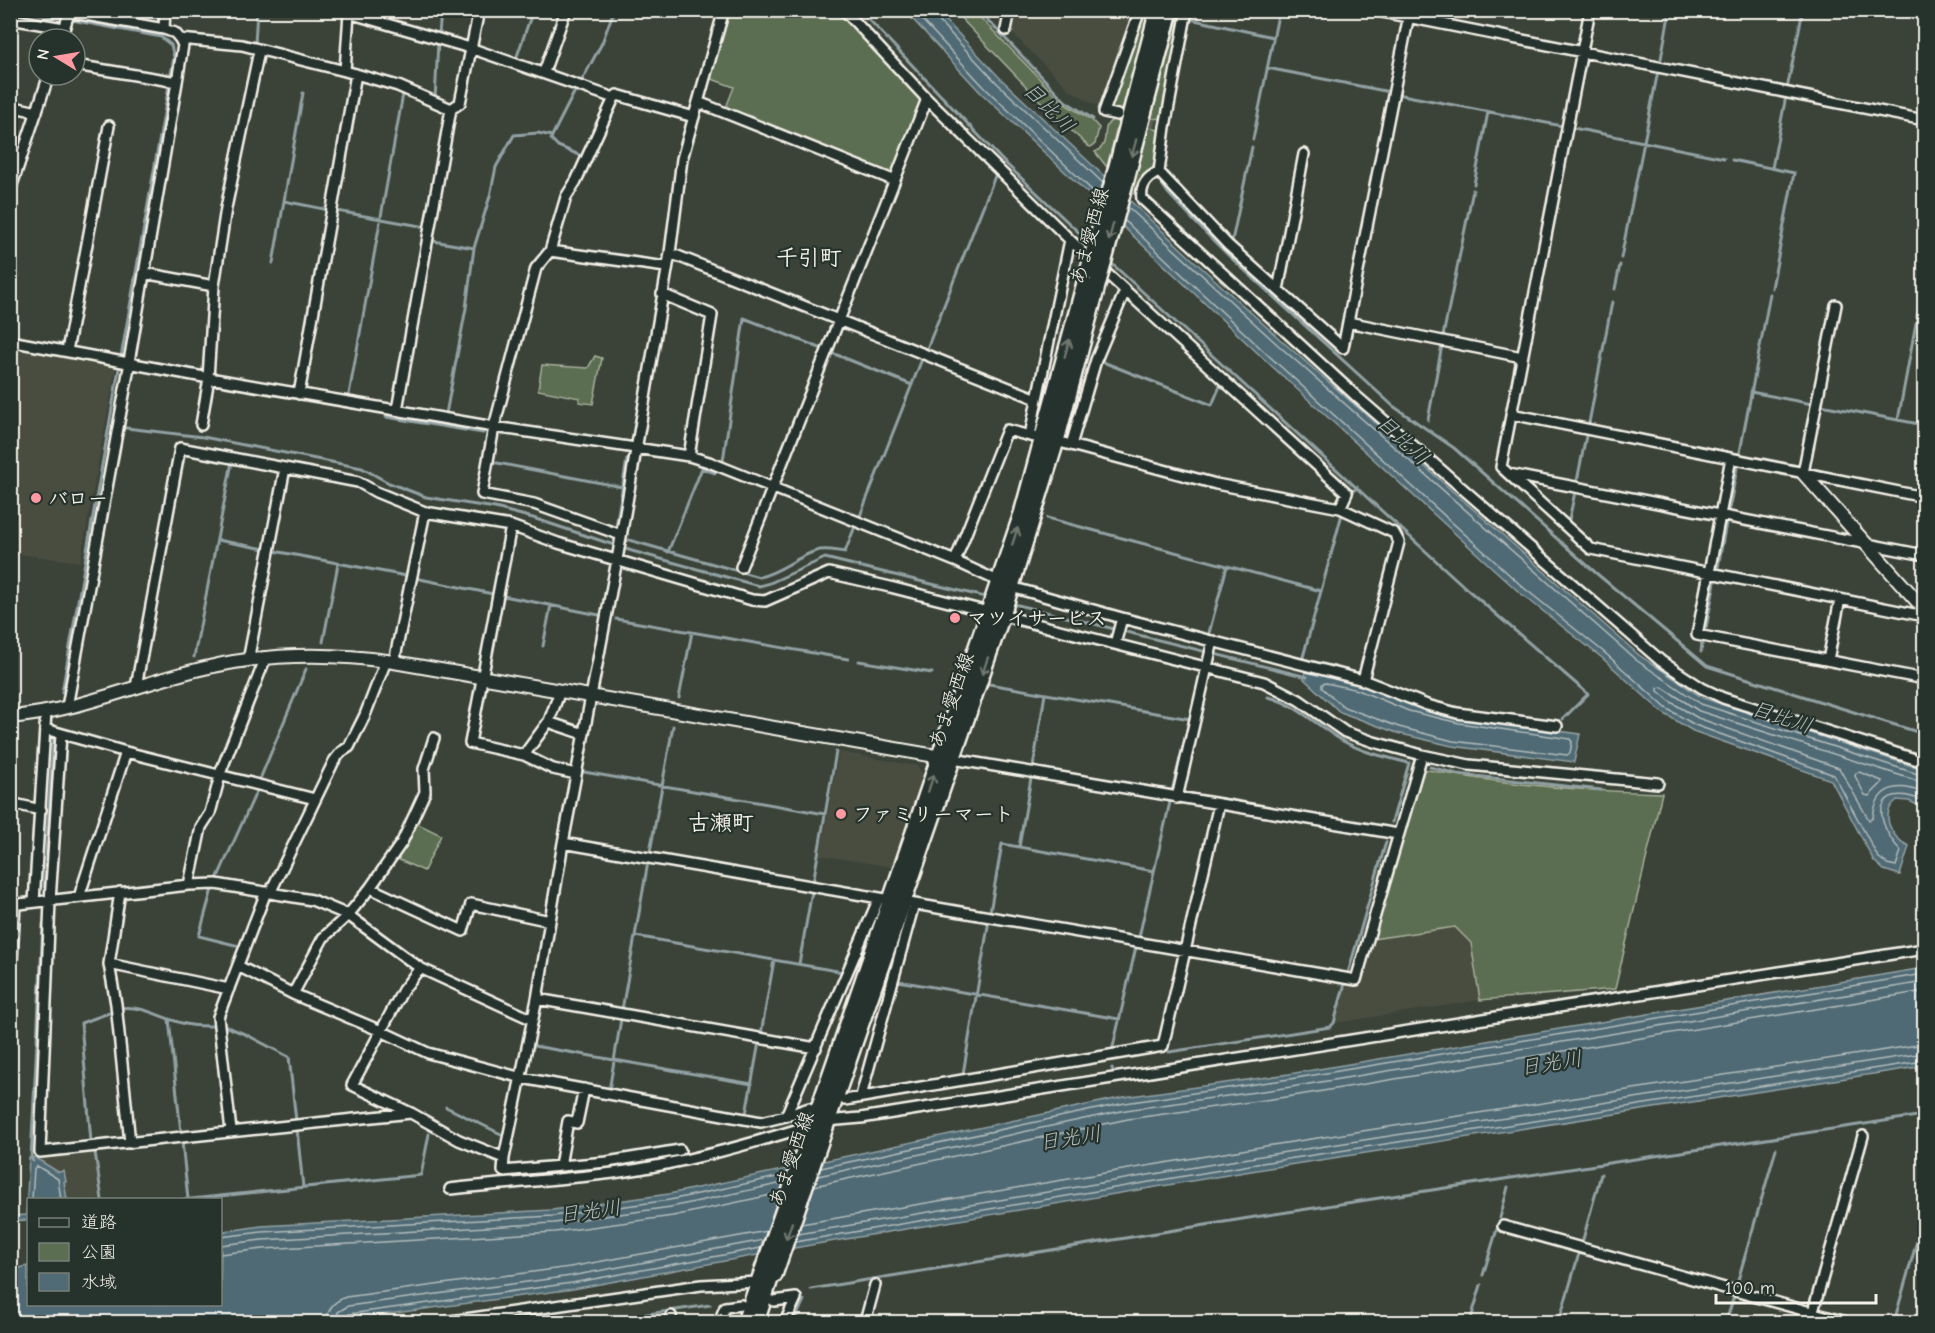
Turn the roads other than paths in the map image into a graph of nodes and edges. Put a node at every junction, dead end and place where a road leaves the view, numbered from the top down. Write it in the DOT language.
graph roads {
  1 [pos="165,10"];
  2 [pos="478,10"];
  3 [pos="566,10"];
  4 [pos="724,10"];
  5 [pos="844,10"];
  6 [pos="1010,10"];
  7 [pos="1140,10"];
  8 [pos="1158,10"];
  9 [pos="1170,10"];
  10 [pos="1187,10"];
  11 [pos="1372,10"];
  12 [pos="1590,10"];
  13 [pos="349,12"];
  14 [pos="1409,14"];
  15 [pos="67,18"];
  16 [pos="10,19"];
  17 [pos="164,29"];
  18 [pos="1006,30"];
  19 [pos="180,39"];
  20 [pos="470,48"];
  21 [pos="259,51"];
  22 [pos="1582,52"];
  23 [pos="87,67"];
  24 [pos="345,71"];
  25 [pos="544,72"];
  26 [pos="356,74"];
  27 [pos="173,82"];
  28 [pos="45,87"];
  29 [pos="614,98"];
  30 [pos="927,99"];
  31 [pos="698,102"];
  32 [pos="10,106"];
  33 [pos="452,109"];
  34 [pos="37,112"];
  35 [pos="1117,115"];
  36 [pos="694,117"];
  37 [pos="1924,120"];
  38 [pos="1155,124"];
  39 [pos="109,126"];
  40 [pos="1166,127"];
  41 [pos="1304,154"];
  42 [pos="1159,172"];
  43 [pos="1120,178"];
  44 [pos="893,180"];
  45 [pos="10,191"];
  46 [pos="1070,240"];
  47 [pos="550,251"];
  48 [pos="670,253"];
  49 [pos="666,267"];
  50 [pos="144,273"];
  51 [pos="214,286"];
  52 [pos="1278,290"];
  53 [pos="1125,291"];
  54 [pos="662,294"];
  55 [pos="1836,305"];
  56 [pos="839,320"];
  57 [pos="1348,322"];
  58 [pos="10,341"];
  59 [pos="67,351"];
  60 [pos="1522,357"];
  61 [pos="129,362"];
  62 [pos="208,378"];
  63 [pos="299,394"];
  64 [pos="1037,399"];
  65 [pos="397,410"];
  66 [pos="1511,414"];
  67 [pos="201,425"];
  68 [pos="494,427"];
  69 [pos="1050,440"];
  70 [pos="636,448"];
  71 [pos="689,456"];
  72 [pos="1731,458"];
  73 [pos="285,468"];
  74 [pos="1803,472"];
  75 [pos="1509,474"];
  76 [pos="772,488"];
  77 [pos="1924,496"];
  78 [pos="1340,508"];
  79 [pos="425,512"];
  80 [pos="1720,515"];
  81 [pos="511,526"];
  82 [pos="621,538"];
  83 [pos="1866,544"];
  84 [pos="1924,555"];
  85 [pos="618,557"];
  86 [pos="955,561"];
  87 [pos="741,567"];
  88 [pos="1709,573"];
  89 [pos="1004,588"];
  90 [pos="1840,599"];
  91 [pos="1924,609"];
  92 [pos="997,611"];
  93 [pos="1924,616"];
  94 [pos="1122,618"];
  95 [pos="1115,644"];
  96 [pos="1213,644"];
  97 [pos="266,657"];
  98 [pos="1828,660"];
  99 [pos="248,661"];
  100 [pos="390,661"];
  101 [pos="1208,665"];
  102 [pos="483,677"];
  103 [pos="1924,679"];
  104 [pos="1363,680"];
  105 [pos="136,687"];
  106 [pos="560,691"];
  107 [pos="591,696"];
  108 [pos="67,707"];
  109 [pos="46,712"];
  110 [pos="10,717"];
  111 [pos="549,721"];
  112 [pos="1557,726"];
  113 [pos="45,729"];
  114 [pos="584,734"];
  115 [pos="61,735"];
  116 [pos="434,738"];
  117 [pos="126,752"];
  118 [pos="524,755"];
  119 [pos="1422,755"];
  120 [pos="947,758"];
  121 [pos="1924,762"];
  122 [pos="576,774"];
  123 [pos="220,776"];
  124 [pos="1658,783"];
  125 [pos="1177,798"];
  126 [pos="315,799"];
  127 [pos="10,803"];
  128 [pos="1219,804"];
  129 [pos="41,810"];
  130 [pos="1398,834"];
  131 [pos="563,843"];
  132 [pos="189,885"];
  133 [pos="370,888"];
  134 [pos="120,892"];
  135 [pos="268,892"];
  136 [pos="79,897"];
  137 [pos="50,901"];
  138 [pos="897,901"];
  139 [pos="34,902"];
  140 [pos="13,904"];
  141 [pos="348,915"];
  142 [pos="550,921"];
  143 [pos="1924,949"];
  144 [pos="1185,951"];
  145 [pos="109,964"];
  146 [pos="238,966"];
  147 [pos="420,968"];
  148 [pos="229,989"];
  149 [pos="293,994"];
  150 [pos="10,998"];
  151 [pos="537,999"];
  152 [pos="533,1020"];
  153 [pos="381,1031"];
  154 [pos="816,1048"];
  155 [pos="522,1078"];
  156 [pos="584,1089"];
  157 [pos="861,1096"];
  158 [pos="845,1100"];
  159 [pos="809,1108"];
  160 [pos="411,1113"];
  161 [pos="786,1116"];
  162 [pos="817,1130"];
  163 [pos="231,1131"];
  164 [pos="1863,1136"];
  165 [pos="130,1143"];
  166 [pos="680,1150"];
  167 [pos="504,1158"];
  168 [pos="560,1166"];
  169 [pos="450,1189"];
  170 [pos="1503,1226"];
  171 [pos="765,1277"];
  172 [pos="875,1285"];
  173 [pos="774,1301"];
  174 [pos="741,1305"];
  175 [pos="1811,1318"];
  176 [pos="444,1323"];
  177 [pos="719,1323"];
  178 [pos="745,1323"];
  179 [pos="756,1323"];
  180 [pos="785,1323"];
  181 [pos="865,1323"];
  182 [pos="1846,1323"];
  1 -- 17 [label="street"];
  2 -- 20 [label="street"];
  3 -- 25 [label="street"];
  4 -- 31 [label="street"];
  5 -- 30 [label="street"];
  6 -- 18 [label="street"];
  7 -- 35 [label="street"];
  8 -- 43 [label="main road, あま愛西線"];
  9 -- 43 [label="main road, あま愛西線, one-way"];
  10 -- 40 [label="street"];
  11 -- 14 [label="street"];
  12 -- 22 [label="street"];
  13 -- 20 [label="street"];
  13 -- 24 [label="street"];
  14 -- 22 [label="street"];
  14 -- 57 [label="street"];
  15 -- 16 [label="street"];
  15 -- 17 [label="street"];
  17 -- 19 [label="street"];
  19 -- 21 [label="street"];
  19 -- 27 [label="street"];
  20 -- 25 [label="street"];
  20 -- 33 [label="street"];
  21 -- 24 [label="street"];
  21 -- 51 [label="street"];
  22 -- 37 [label="street"];
  22 -- 60 [label="street"];
  23 -- 27 [label="street"];
  24 -- 26 [label="street"];
  25 -- 29 [label="street"];
  26 -- 33 [label="street"];
  26 -- 63 [label="street"];
  27 -- 50 [label="street"];
  28 -- 34 [label="street"];
  29 -- 36 [label="street"];
  29 -- 47 [label="street"];
  30 -- 44 [label="street"];
  30 -- 46 [label="street"];
  31 -- 36 [label="street"];
  31 -- 44 [label="street"];
  32 -- 34 [label="street"];
  33 -- 65 [label="street"];
  34 -- 45 [label="street"];
  36 -- 48 [label="street"];
  38 -- 40 [label="street"];
  39 -- 59 [label="street"];
  40 -- 42 [label="street"];
  41 -- 52 [label="street"];
  42 -- 52 [label="street"];
  42 -- 121 [label="street"];
  43 -- 69 [label="main road, あま愛西線, bridge"];
  44 -- 56 [label="street"];
  46 -- 53 [label="street"];
  46 -- 64 [label="street"];
  47 -- 49 [label="street"];
  47 -- 68 [label="street"];
  48 -- 49 [label="street"];
  48 -- 56 [label="street"];
  49 -- 54 [label="street"];
  50 -- 51 [label="street"];
  50 -- 61 [label="street"];
  51 -- 62 [label="street"];
  52 -- 57 [label="street"];
  53 -- 69 [label="street"];
  53 -- 78 [label="street"];
  54 -- 70 [label="street"];
  54 -- 71 [label="street"];
  55 -- 74 [label="street"];
  56 -- 64 [label="street"];
  56 -- 76 [label="street"];
  57 -- 60 [label="street"];
  58 -- 59 [label="street"];
  59 -- 61 [label="street"];
  60 -- 66 [label="street"];
  61 -- 62 [label="street"];
  61 -- 108 [label="street"];
  62 -- 63 [label="street"];
  62 -- 67 [label="street"];
  63 -- 65 [label="street"];
  64 -- 69 [label="street"];
  65 -- 68 [label="street"];
  66 -- 72 [label="street"];
  66 -- 75 [label="street"];
  68 -- 70 [label="street"];
  68 -- 82 [label="street"];
  69 -- 78 [label="street"];
  69 -- 86 [label="street"];
  69 -- 89 [label="main road, あま愛西線"];
  70 -- 71 [label="street"];
  70 -- 82 [label="street"];
  71 -- 76 [label="street"];
  72 -- 74 [label="street"];
  72 -- 80 [label="street"];
  73 -- 79 [label="street"];
  73 -- 99 [label="street"];
  73 -- 105 [label="street"];
  74 -- 77 [label="street"];
  74 -- 83 [label="street"];
  75 -- 80 [label="street"];
  75 -- 88 [label="street"];
  76 -- 86 [label="street"];
  76 -- 87 [label="street"];
  78 -- 104 [label="street"];
  79 -- 81 [label="street"];
  79 -- 100 [label="street"];
  80 -- 83 [label="street"];
  80 -- 88 [label="street"];
  81 -- 85 [label="street"];
  81 -- 102 [label="street"];
  82 -- 85 [label="street"];
  83 -- 84 [label="street"];
  83 -- 91 [label="street"];
  85 -- 92 [label="street"];
  85 -- 107 [label="street"];
  86 -- 89 [label="street"];
  88 -- 90 [label="street"];
  88 -- 98 [label="street"];
  89 -- 92 [label="main road, あま愛西線"];
  89 -- 94 [label="street"];
  90 -- 93 [label="street"];
  90 -- 98 [label="street"];
  92 -- 95 [label="street"];
  92 -- 120 [label="main road, あま愛西線"];
  94 -- 95 [label="street"];
  94 -- 96 [label="street"];
  95 -- 101 [label="street"];
  96 -- 101 [label="street"];
  96 -- 104 [label="street"];
  97 -- 99 [label="street"];
  97 -- 100 [label="street"];
  97 -- 123 [label="street"];
  98 -- 103 [label="street"];
  99 -- 105 [label="street"];
  100 -- 102 [label="street"];
  100 -- 126 [label="street"];
  101 -- 119 [label="street"];
  101 -- 125 [label="street"];
  102 -- 106 [label="street"];
  102 -- 118 [label="street"];
  104 -- 112 [label="street"];
  105 -- 108 [label="street"];
  106 -- 107 [label="street"];
  106 -- 111 [label="street"];
  107 -- 114 [label="street"];
  107 -- 120 [label="street"];
  108 -- 109 [label="street"];
  109 -- 110 [label="street"];
  109 -- 113 [label="street"];
  111 -- 114 [label="street"];
  111 -- 118 [label="street"];
  113 -- 115 [label="street"];
  113 -- 129 [label="street"];
  114 -- 122 [label="street"];
  115 -- 117 [label="street"];
  115 -- 137 [label="street"];
  116 -- 133 [label="street"];
  117 -- 123 [label="street"];
  117 -- 136 [label="street"];
  118 -- 122 [label="street"];
  119 -- 124 [label="street"];
  119 -- 130 [label="street"];
  120 -- 125 [label="street"];
  120 -- 138 [label="main road, あま愛西線"];
  122 -- 131 [label="street"];
  123 -- 126 [label="street"];
  123 -- 132 [label="street"];
  125 -- 128 [label="street"];
  126 -- 135 [label="street"];
  127 -- 129 [label="street"];
  128 -- 130 [label="street"];
  128 -- 144 [label="street"];
  129 -- 139 [label="street"];
  130 -- 144 [label="street"];
  131 -- 138 [label="street"];
  131 -- 142 [label="street"];
  132 -- 134 [label="street"];
  132 -- 135 [label="street"];
  133 -- 141 [label="street"];
  133 -- 142 [label="street"];
  134 -- 136 [label="street"];
  134 -- 145 [label="street"];
  135 -- 141 [label="street"];
  135 -- 146 [label="street"];
  136 -- 137 [label="street"];
  137 -- 139 [label="street"];
  137 -- 165 [label="street"];
  138 -- 144 [label="street"];
  138 -- 154 [label="street"];
  138 -- 157 [label="street"];
  138 -- 162 [label="main road, あま愛西線"];
  139 -- 140 [label="street"];
  140 -- 150 [label="street"];
  141 -- 147 [label="street"];
  141 -- 149 [label="street"];
  142 -- 151 [label="street"];
  143 -- 162 [label="street"];
  144 -- 157 [label="street"];
  145 -- 148 [label="street"];
  145 -- 165 [label="street"];
  146 -- 148 [label="street"];
  146 -- 149 [label="street"];
  147 -- 152 [label="street"];
  147 -- 153 [label="street"];
  148 -- 163 [label="street"];
  149 -- 153 [label="street"];
  151 -- 152 [label="street"];
  151 -- 154 [label="street"];
  152 -- 155 [label="street"];
  153 -- 155 [label="street"];
  153 -- 160 [label="street"];
  154 -- 161 [label="street"];
  155 -- 156 [label="street"];
  155 -- 167 [label="street"];
  156 -- 161 [label="street"];
  156 -- 168 [label="street"];
  157 -- 158 [label="street"];
  159 -- 161 [label="street"];
  160 -- 163 [label="street"];
  160 -- 167 [label="street"];
  162 -- 169 [label="street"];
  162 -- 171 [label="main road, あま愛西線"];
  163 -- 165 [label="street"];
  164 -- 175 [label="street"];
  166 -- 168 [label="street"];
  167 -- 168 [label="street"];
  170 -- 175 [label="street"];
  171 -- 176 [label="street"];
  171 -- 178 [label="main road, あま愛西線"];
  171 -- 179 [label="main road, あま愛西線"];
  172 -- 181 [label="street"];
  173 -- 180 [label="street"];
  174 -- 177 [label="street"];
  175 -- 182 [label="street"];
}
